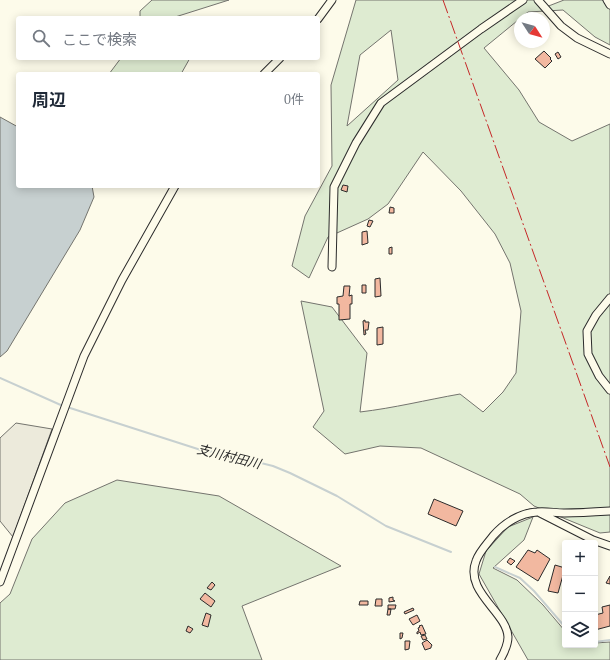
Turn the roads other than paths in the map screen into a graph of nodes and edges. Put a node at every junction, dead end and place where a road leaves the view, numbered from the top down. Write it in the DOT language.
graph roads {
  1 [pos="332,0"];
  2 [pos="523,0"];
  3 [pos="538,0"];
  4 [pos="607,0"];
  5 [pos="610,5"];
  6 [pos="320,16"];
  7 [pos="610,54"];
  8 [pos="278,60"];
  9 [pos="266,72"];
  10 [pos="174,188"];
  11 [pos="332,267"];
  12 [pos="610,298"];
  13 [pos="610,390"];
  14 [pos="610,511"];
  15 [pos="537,512"];
  16 [pos="610,546"];
  17 [pos="0,582"];
  18 [pos="500,660"];
  1 -- 6 [label="street"];
  2 -- 11 [label="street"];
  3 -- 7 [label="street"];
  4 -- 5 [label="street"];
  8 -- 9 [label="street"];
  10 -- 17 [label="street"];
  12 -- 13 [label="street"];
  14 -- 15 [label="street"];
  15 -- 16 [label="street"];
  15 -- 18 [label="street"];
}
